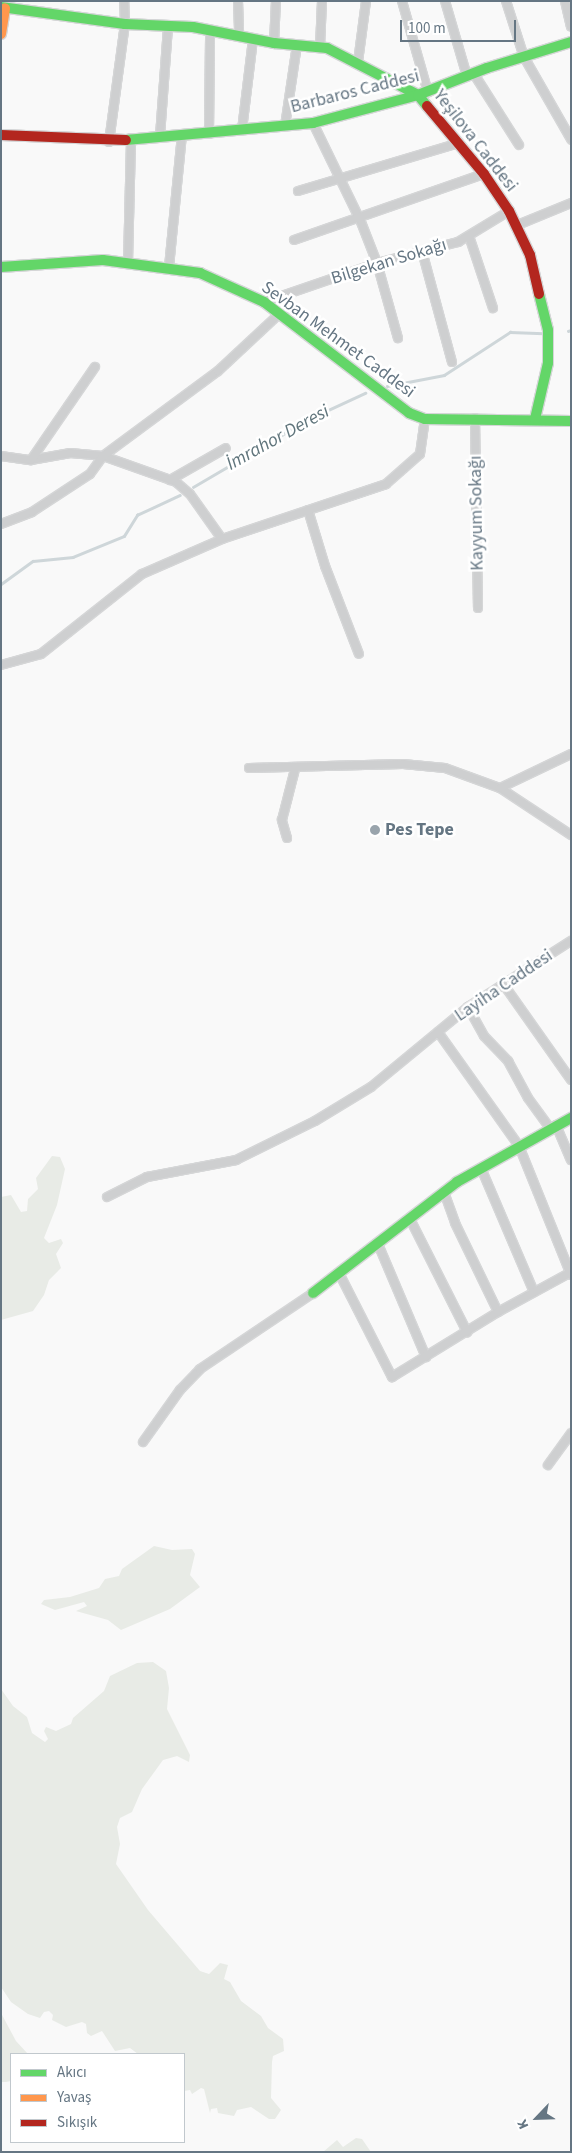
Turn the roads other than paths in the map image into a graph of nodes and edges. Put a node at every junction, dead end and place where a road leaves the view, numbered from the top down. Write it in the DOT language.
graph roads {
  1 [pos="124,1"];
  2 [pos="238,1"];
  3 [pos="276,1"];
  4 [pos="322,1"];
  5 [pos="366,1"];
  6 [pos="402,1"];
  7 [pos="444,1"];
  8 [pos="506,1"];
  9 [pos="565,1"];
  10 [pos="3,8"];
  11 [pos="125,24"];
  12 [pos="571,26"];
  13 [pos="168,27"];
  14 [pos="210,30"];
  15 [pos="1,34"];
  16 [pos="239,36"];
  17 [pos="253,39"];
  18 [pos="571,42"];
  19 [pos="274,43"];
  20 [pos="297,45"];
  21 [pos="320,47"];
  22 [pos="524,57"];
  23 [pos="358,62"];
  24 [pos="470,75"];
  25 [pos="423,94"];
  26 [pos="313,123"];
  27 [pos="285,126"];
  28 [pos="242,130"];
  29 [pos="209,134"];
  30 [pos="1,135"];
  31 [pos="182,135"];
  32 [pos="160,136"];
  33 [pos="131,138"];
  34 [pos="571,139"];
  35 [pos="109,142"];
  36 [pos="459,143"];
  37 [pos="519,145"];
  38 [pos="484,174"];
  39 [pos="338,179"];
  40 [pos="298,191"];
  41 [pos="571,203"];
  42 [pos="509,211"];
  43 [pos="358,216"];
  44 [pos="515,226"];
  45 [pos="470,236"];
  46 [pos="294,240"];
  47 [pos="422,251"];
  48 [pos="128,263"];
  49 [pos="377,263"];
  50 [pos="1,267"];
  51 [pos="169,267"];
  52 [pos="264,302"];
  53 [pos="493,308"];
  54 [pos="278,315"];
  55 [pos="398,338"];
  56 [pos="452,362"];
  57 [pos="95,367"];
  58 [pos="475,418"];
  59 [pos="535,419"];
  60 [pos="426,420"];
  61 [pos="571,421"];
  62 [pos="226,448"];
  63 [pos="1,456"];
  64 [pos="103,456"];
  65 [pos="31,460"];
  66 [pos="170,480"];
  67 [pos="308,510"];
  68 [pos="1,524"];
  69 [pos="222,539"];
  70 [pos="478,608"];
  71 [pos="359,654"];
  72 [pos="1,665"];
  73 [pos="571,754"];
  74 [pos="248,768"];
  75 [pos="295,769"];
  76 [pos="500,788"];
  77 [pos="571,835"];
  78 [pos="287,838"];
  79 [pos="571,941"];
  80 [pos="504,985"];
  81 [pos="468,1007"];
  82 [pos="438,1032"];
  83 [pos="571,1080"];
  84 [pos="571,1118"];
  85 [pos="553,1126"];
  86 [pos="519,1146"];
  87 [pos="571,1160"];
  88 [pos="481,1168"];
  89 [pos="444,1192"];
  90 [pos="107,1197"];
  91 [pos="410,1219"];
  92 [pos="378,1244"];
  93 [pos="339,1273"];
  94 [pos="570,1273"];
  95 [pos="534,1292"];
  96 [pos="313,1293"];
  97 [pos="498,1312"];
  98 [pos="467,1332"];
  99 [pos="426,1357"];
  100 [pos="571,1433"];
  101 [pos="143,1442"];
  102 [pos="548,1465"];
  1 -- 11 [label="street"];
  2 -- 16 [label="street"];
  3 -- 19 [label="street"];
  4 -- 21 [label="street"];
  5 -- 23 [label="street"];
  6 -- 25 [label="street"];
  7 -- 24 [label="street"];
  8 -- 22 [label="street"];
  9 -- 12 [label="street"];
  10 -- 11 [label="street, Yeşilova Caddesi"];
  10 -- 15 [label="street"];
  11 -- 13 [label="street, Yeşilova Caddesi"];
  11 -- 35 [label="street"];
  13 -- 14 [label="street, Yeşilova Caddesi"];
  13 -- 32 [label="street"];
  14 -- 16 [label="street, Yeşilova Caddesi"];
  14 -- 29 [label="street"];
  16 -- 17 [label="street, Yeşilova Caddesi"];
  17 -- 19 [label="street, Yeşilova Caddesi"];
  17 -- 28 [label="street"];
  18 -- 22 [label="street, Barbaros Caddesi"];
  19 -- 20 [label="street, Yeşilova Caddesi"];
  20 -- 21 [label="street, Yeşilova Caddesi"];
  20 -- 27 [label="street"];
  21 -- 23 [label="street, Yeşilova Caddesi"];
  22 -- 24 [label="street, Barbaros Caddesi"];
  22 -- 34 [label="street"];
  23 -- 25 [label="street, Yeşilova Caddesi"];
  24 -- 25 [label="street, Barbaros Caddesi"];
  24 -- 37 [label="street"];
  25 -- 26 [label="street, Barbaros Caddesi"];
  25 -- 36 [label="street, Yeşilova Caddesi"];
  26 -- 27 [label="street, Barbaros Caddesi"];
  26 -- 39 [label="street"];
  27 -- 28 [label="street, Barbaros Caddesi"];
  28 -- 29 [label="street, Barbaros Caddesi"];
  29 -- 31 [label="street, Barbaros Caddesi"];
  30 -- 35 [label="street, Barbaros Caddesi"];
  31 -- 32 [label="street, Barbaros Caddesi"];
  31 -- 51 [label="street"];
  32 -- 33 [label="street, Barbaros Caddesi"];
  33 -- 35 [label="street, Barbaros Caddesi"];
  33 -- 48 [label="street"];
  36 -- 38 [label="street, Yeşilova Caddesi"];
  36 -- 39 [label="street"];
  38 -- 42 [label="street, Yeşilova Caddesi"];
  38 -- 43 [label="street"];
  39 -- 40 [label="street"];
  39 -- 43 [label="street"];
  41 -- 44 [label="street"];
  42 -- 44 [label="street, Yeşilova Caddesi"];
  42 -- 45 [label="street, Bilgekan Sokağı"];
  43 -- 46 [label="street"];
  43 -- 49 [label="street"];
  44 -- 59 [label="street, Yeşilova Caddesi"];
  45 -- 47 [label="street, Bilgekan Sokağı"];
  45 -- 53 [label="street"];
  47 -- 49 [label="street, Bilgekan Sokağı"];
  47 -- 56 [label="street"];
  48 -- 50 [label="street, Sevban Mehmet Caddesi"];
  48 -- 51 [label="street, Sevban Mehmet Caddesi"];
  49 -- 52 [label="street, Bilgekan Sokağı"];
  49 -- 55 [label="street"];
  51 -- 52 [label="street, Sevban Mehmet Caddesi"];
  52 -- 54 [label="street, Sevban Mehmet Caddesi"];
  54 -- 60 [label="street, Sevban Mehmet Caddesi"];
  54 -- 64 [label="street"];
  57 -- 65 [label="street"];
  58 -- 59 [label="street, Sevban Mehmet Caddesi"];
  58 -- 60 [label="street, Sevban Mehmet Caddesi"];
  58 -- 70 [label="street, Kayyum Sokağı"];
  59 -- 61 [label="street, Sevban Mehmet Caddesi"];
  60 -- 67 [label="street"];
  62 -- 66 [label="street"];
  63 -- 65 [label="street"];
  64 -- 65 [label="street"];
  64 -- 66 [label="street"];
  64 -- 68 [label="street"];
  66 -- 69 [label="street"];
  67 -- 69 [label="street"];
  67 -- 71 [label="street"];
  69 -- 72 [label="street"];
  73 -- 76 [label="street"];
  74 -- 75 [label="street"];
  75 -- 76 [label="street"];
  75 -- 78 [label="street"];
  76 -- 77 [label="street"];
  79 -- 80 [label="street, Layiha Caddesi"];
  80 -- 81 [label="street, Layiha Caddesi"];
  80 -- 83 [label="street"];
  81 -- 82 [label="street, Layiha Caddesi"];
  81 -- 85 [label="street"];
  82 -- 86 [label="street"];
  82 -- 90 [label="street, Layiha Caddesi"];
  84 -- 85 [label="street"];
  85 -- 86 [label="street"];
  85 -- 87 [label="street"];
  86 -- 88 [label="street"];
  86 -- 94 [label="street"];
  88 -- 89 [label="street"];
  88 -- 95 [label="street"];
  89 -- 91 [label="street"];
  89 -- 97 [label="street"];
  91 -- 92 [label="street"];
  91 -- 98 [label="street"];
  92 -- 93 [label="street"];
  92 -- 99 [label="street"];
  93 -- 96 [label="street"];
  93 -- 99 [label="street"];
  94 -- 95 [label="street"];
  95 -- 97 [label="street"];
  96 -- 101 [label="street"];
  97 -- 98 [label="street"];
  98 -- 99 [label="street"];
  100 -- 102 [label="street"];
}
